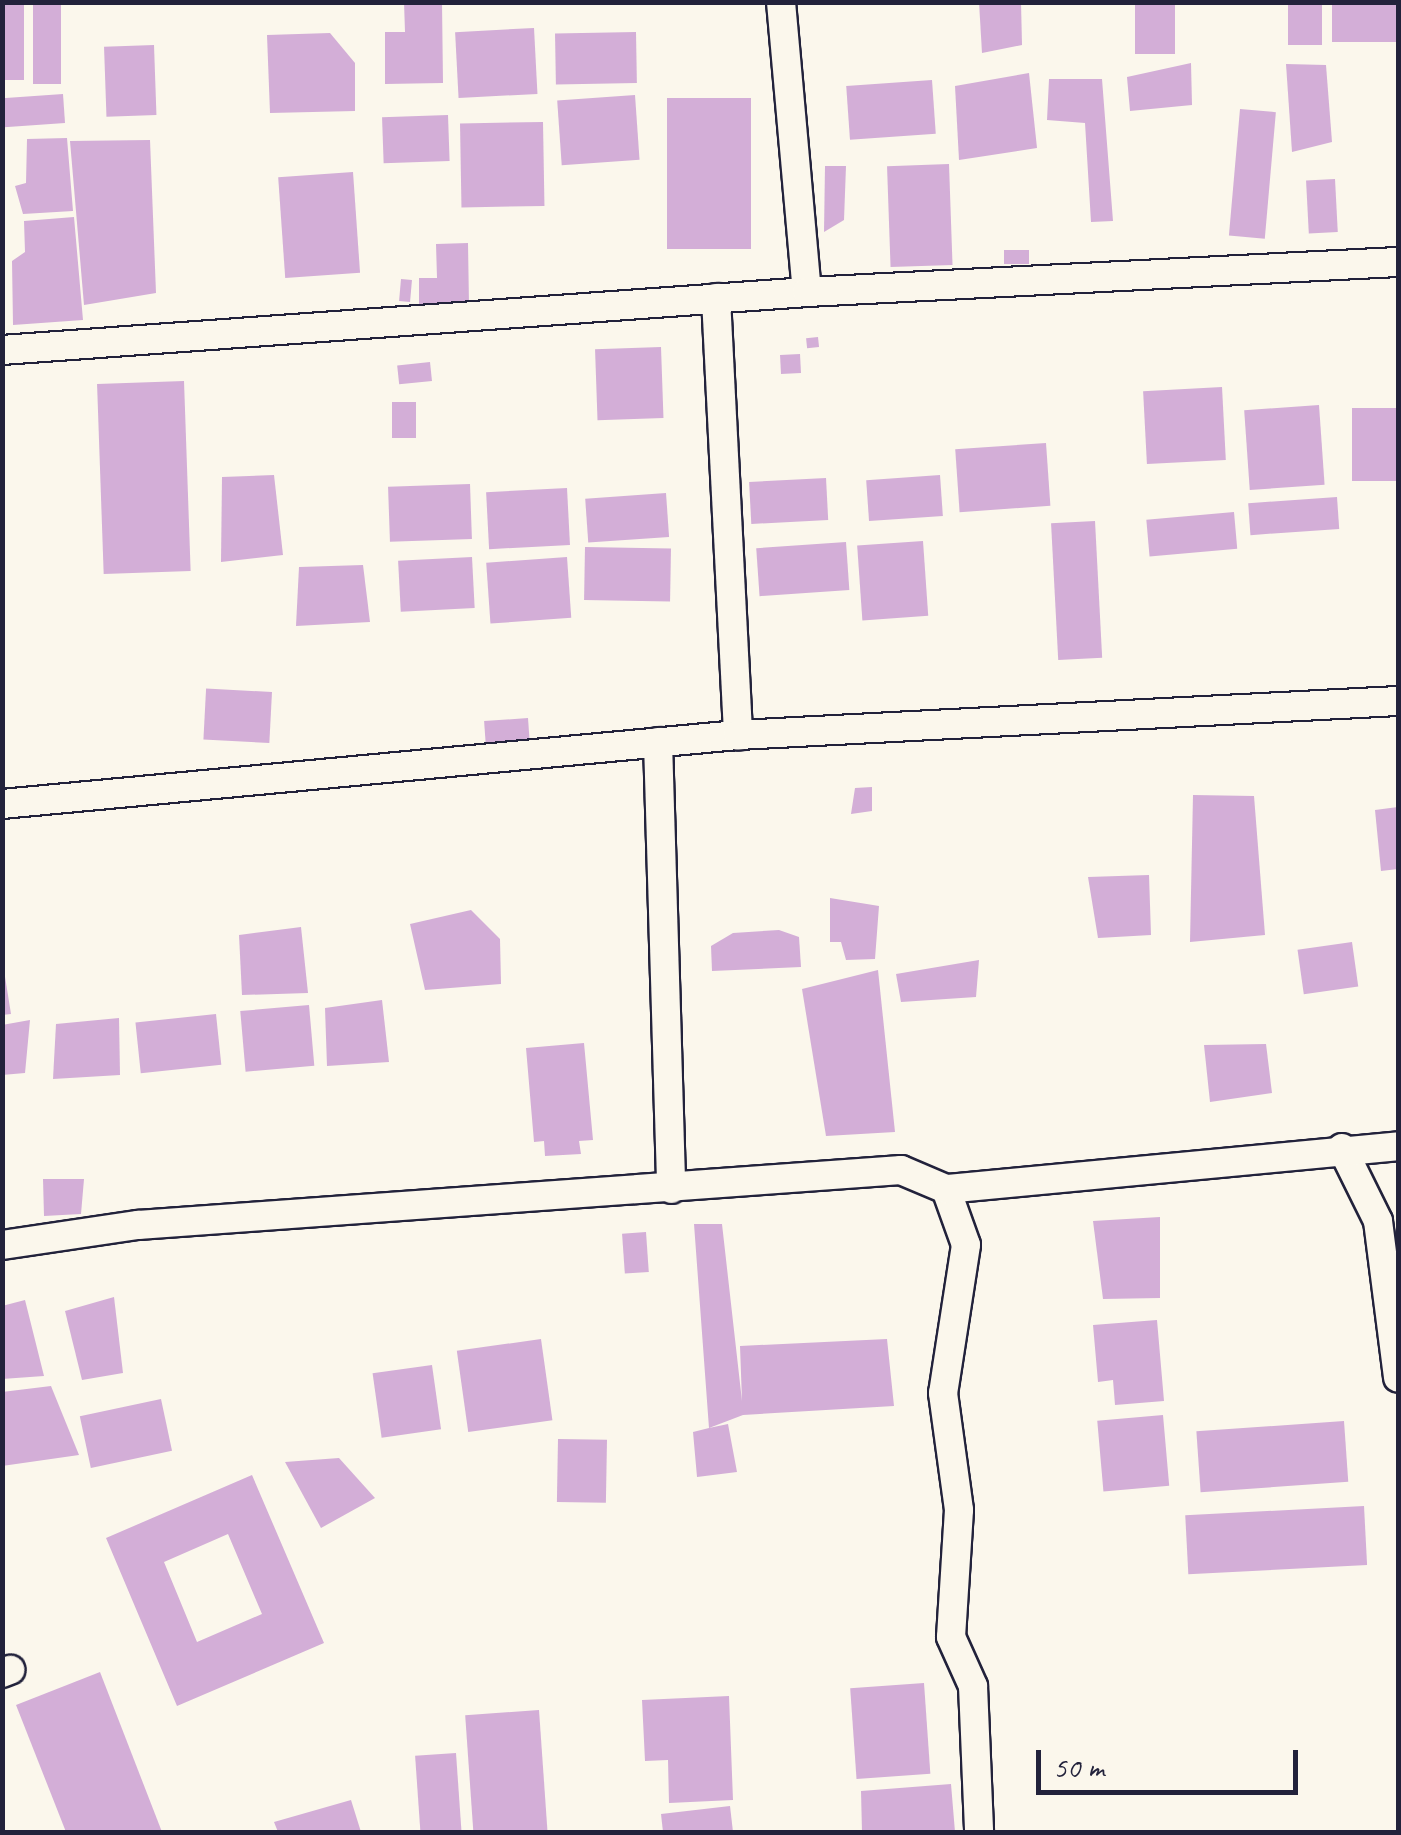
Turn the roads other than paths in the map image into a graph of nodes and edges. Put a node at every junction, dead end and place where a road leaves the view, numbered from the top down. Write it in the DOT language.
graph roads {
  1 [pos="782,2"];
  2 [pos="1398,262"];
  3 [pos="808,292"];
  4 [pos="716,298"];
  5 [pos="7,357"];
  6 [pos="1398,701"];
  7 [pos="738,735"];
  8 [pos="658,742"];
  9 [pos="2,804"];
  10 [pos="1398,1146"];
  11 [pos="1342,1148"];
  12 [pos="670,1190"];
  13 [pos="946,1190"];
  14 [pos="2,1244"];
  15 [pos="1398,1378"];
  16 [pos="979,1832"];
  1 -- 3 [label="street"];
  2 -- 3 [label="street"];
  3 -- 4 [label="street"];
  4 -- 5 [label="street"];
  4 -- 7 [label="street"];
  6 -- 7 [label="street"];
  7 -- 8 [label="street"];
  8 -- 9 [label="street"];
  8 -- 12 [label="street"];
  10 -- 11 [label="street"];
  11 -- 13 [label="street"];
  11 -- 15 [label="street"];
  12 -- 13 [label="street"];
  12 -- 14 [label="street"];
  13 -- 16 [label="street"];
}
